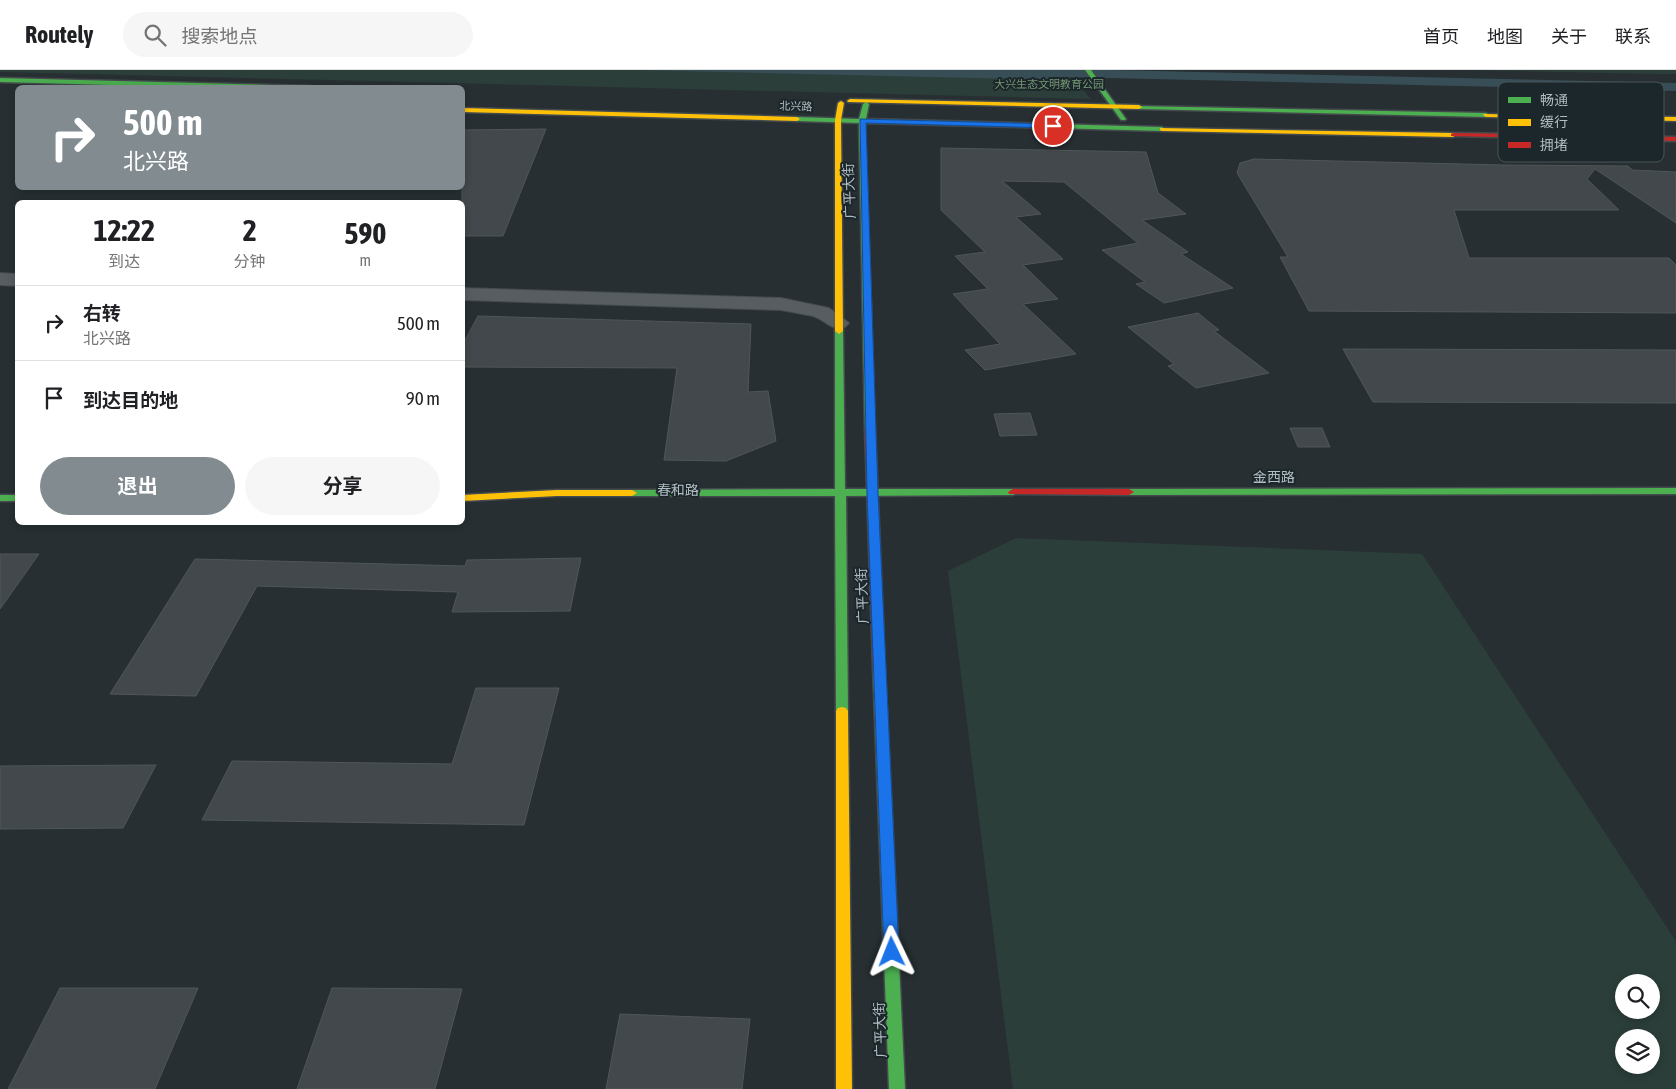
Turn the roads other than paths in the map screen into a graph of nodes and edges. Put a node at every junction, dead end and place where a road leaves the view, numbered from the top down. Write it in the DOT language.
graph roads {
  1 [pos="1088,70"];
  2 [pos="0,80"];
  3 [pos="194,85"];
  4 [pos="866,102"];
  5 [pos="1113,104"];
  6 [pos="465,110"];
  7 [pos="1498,114"];
  8 [pos="838,120"];
  9 [pos="862,121"];
  10 [pos="1130,128"];
  11 [pos="1498,135"];
  12 [pos="0,279"];
  13 [pos="15,280"];
  14 [pos="838,283"];
  15 [pos="465,294"];
  16 [pos="781,304"];
  17 [pos="838,323"];
  18 [pos="1676,491"];
  19 [pos="840,492"];
  20 [pos="872,493"];
  21 [pos="0,498"];
  22 [pos="15,498"];
  23 [pos="465,498"];
  24 [pos="483,498"];
  25 [pos="556,505"];
  26 [pos="834,506"];
  27 [pos="869,506"];
  28 [pos="844,1089"];
  29 [pos="897,1089"];
  1 -- 5 [label="main road"];
  2 -- 3 [label="main road"];
  4 -- 5 [label="main road"];
  4 -- 8 [label="main road, 广平大街"];
  4 -- 9 [label="main road, 广平大街"];
  5 -- 7 [label="main road"];
  5 -- 10 [label="main road"];
  6 -- 8 [label="main road, 北兴路"];
  8 -- 9 [label="main road, 北兴路"];
  8 -- 14 [label="main road, 广平大街"];
  9 -- 10 [label="main road, 北兴路"];
  9 -- 20 [label="main road, 广平大街"];
  10 -- 11 [label="main road, 北兴路"];
  12 -- 13 [label="street"];
  14 -- 16 [label="street"];
  14 -- 17 [label="main road, 广平大街"];
  15 -- 16 [label="street"];
  16 -- 17 [label="street"];
  17 -- 19 [label="main road, 广平大街"];
  18 -- 20 [label="main road, 金西路"];
  19 -- 20 [label="main road, 春和路"];
  19 -- 24 [label="main road, 春和路"];
  19 -- 26 [label="main road, 广平大街"];
  20 -- 27 [label="main road, 广平大街"];
  21 -- 22 [label="main road"];
  23 -- 24 [label="main road, 春和路"];
  24 -- 25 [label="main road, 春和路"];
  26 -- 27 [label="main road"];
  26 -- 28 [label="main road, 广平大街"];
  27 -- 29 [label="main road, 广平大街"];
}
